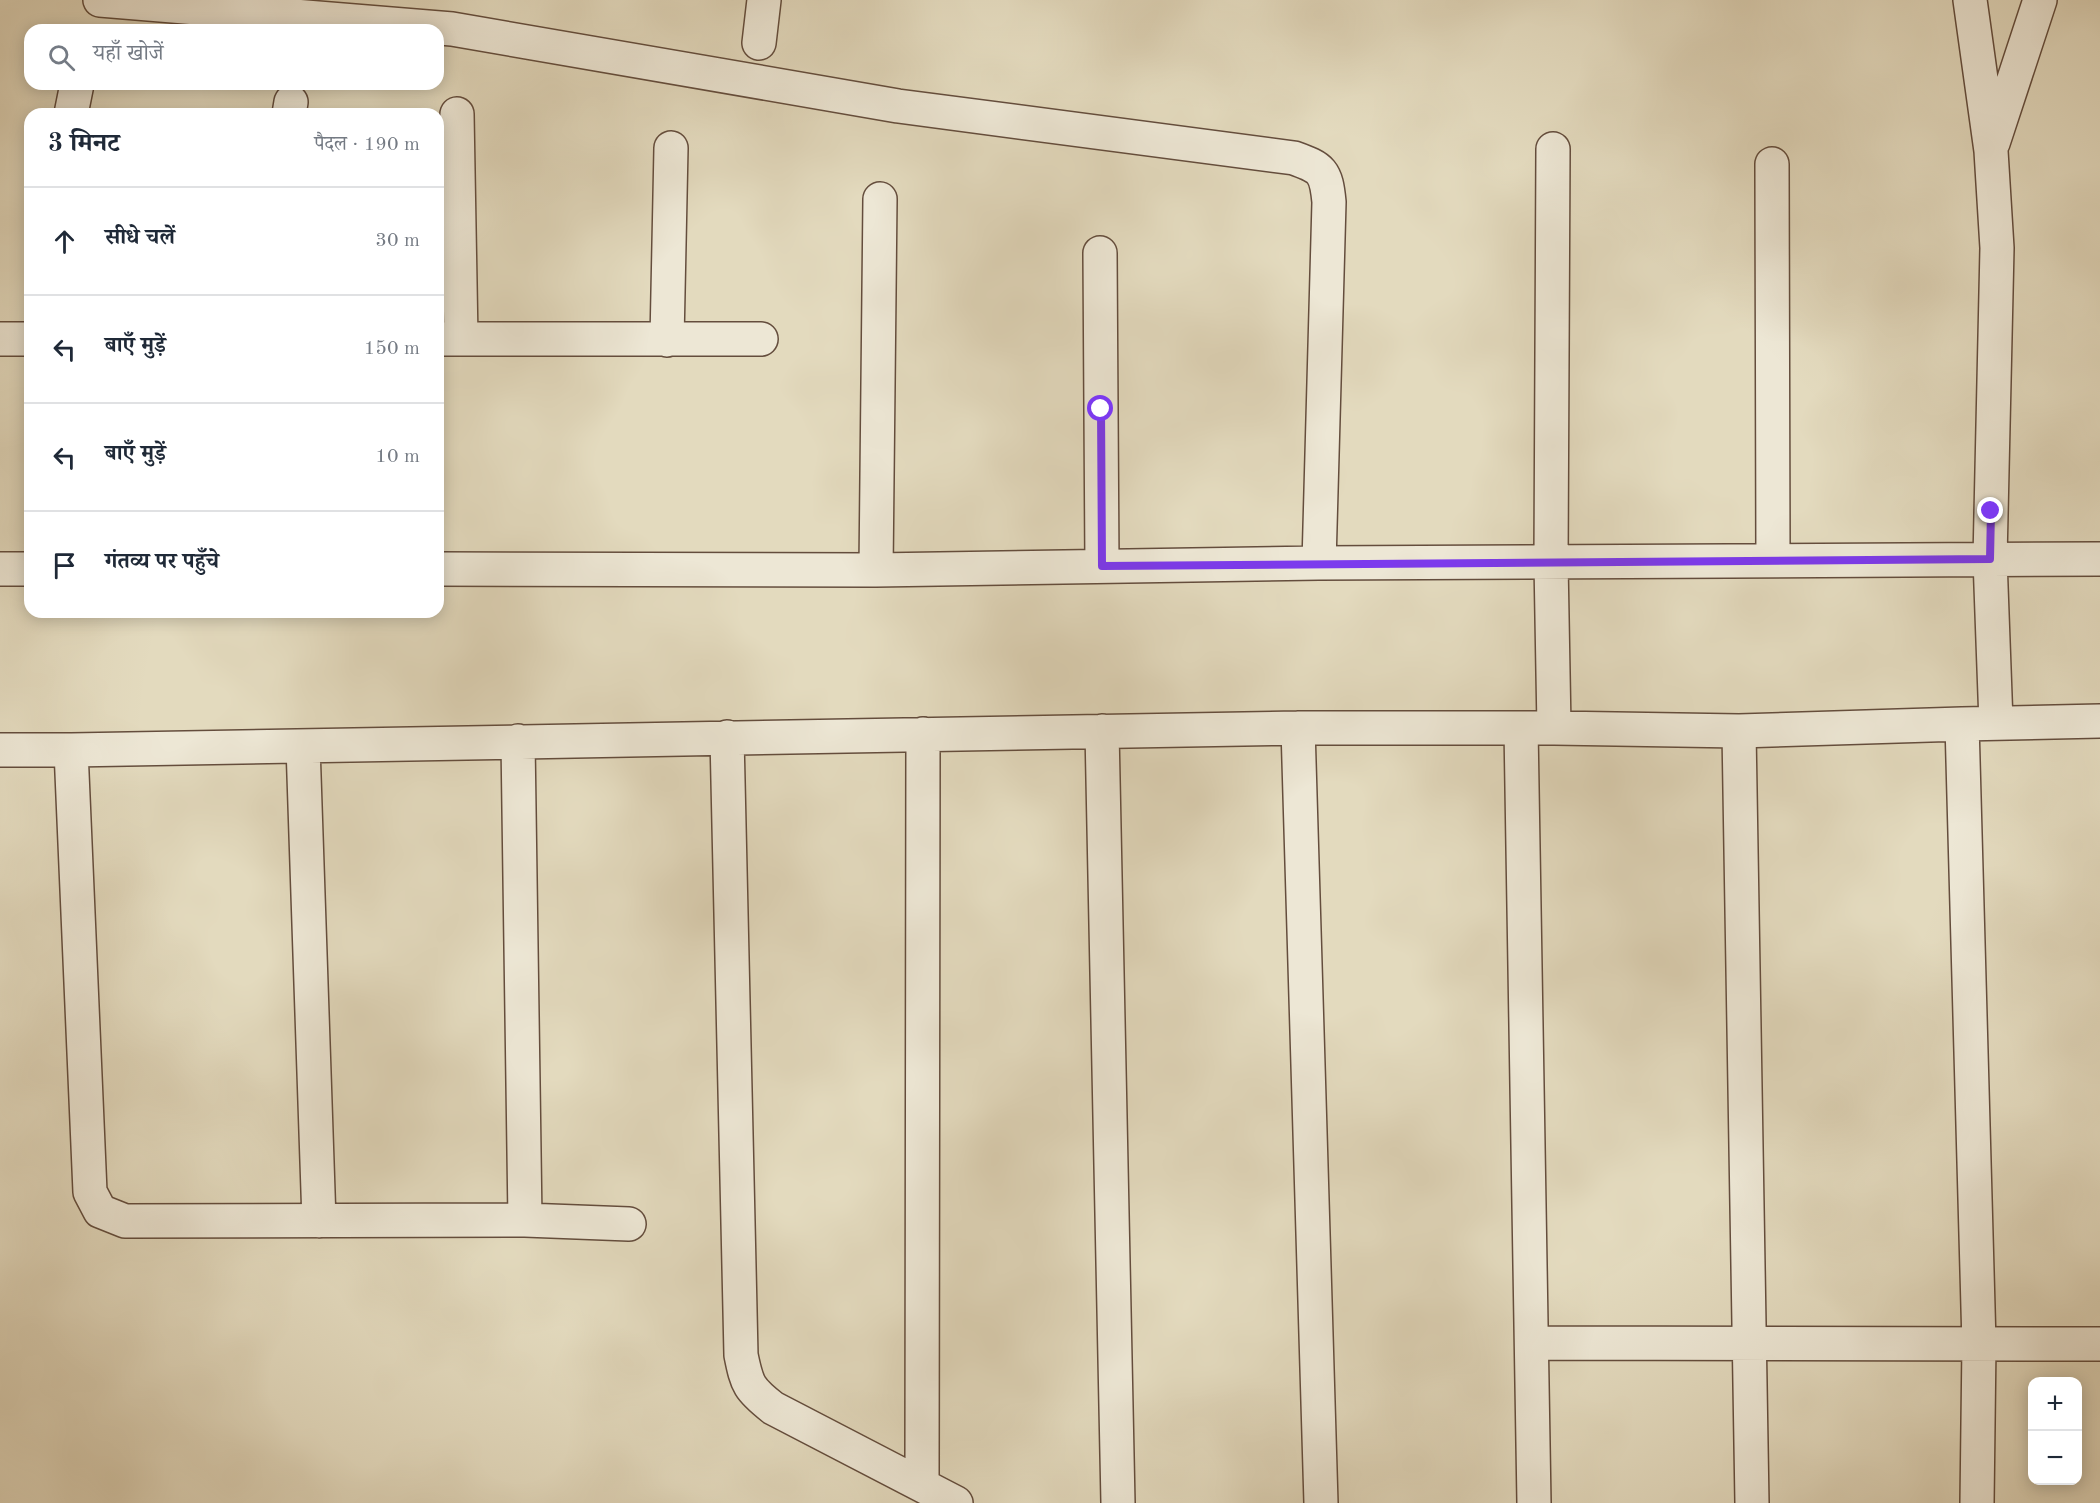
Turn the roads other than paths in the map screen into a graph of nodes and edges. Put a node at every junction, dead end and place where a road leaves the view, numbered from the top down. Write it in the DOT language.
graph roads {
  1 [pos="100,0"];
  2 [pos="764,0"];
  3 [pos="1970,0"];
  4 [pos="2040,0"];
  5 [pos="391,24"];
  6 [pos="444,28"];
  7 [pos="759,43"];
  8 [pos="76,90"];
  9 [pos="72,108"];
  10 [pos="457,114"];
  11 [pos="671,148"];
  12 [pos="1553,149"];
  13 [pos="1991,151"];
  14 [pos="1772,164"];
  15 [pos="880,200"];
  16 [pos="1100,253"];
  17 [pos="449,339"];
  18 [pos="761,339"];
  19 [pos="668,340"];
  20 [pos="1990,559"];
  21 [pos="2100,559"];
  22 [pos="1773,561"];
  23 [pos="1551,562"];
  24 [pos="1319,563"];
  25 [pos="1102,566"];
  26 [pos="444,568"];
  27 [pos="0,569"];
  28 [pos="24,569"];
  29 [pos="876,570"];
  30 [pos="2100,721"];
  31 [pos="1996,723"];
  32 [pos="1962,724"];
  33 [pos="1298,728"];
  34 [pos="1521,728"];
  35 [pos="1554,728"];
  36 [pos="1101,731"];
  37 [pos="1739,731"];
  38 [pos="923,734"];
  39 [pos="727,737"];
  40 [pos="518,741"];
  41 [pos="303,746"];
  42 [pos="0,750"];
  43 [pos="71,750"];
  44 [pos="525,1220"];
  45 [pos="319,1221"];
  46 [pos="629,1224"];
  47 [pos="1532,1343"];
  48 [pos="1749,1344"];
  49 [pos="1979,1344"];
  50 [pos="2100,1344"];
  51 [pos="922,1485"];
  52 [pos="956,1503"];
  53 [pos="1118,1503"];
  54 [pos="1321,1503"];
  55 [pos="1534,1503"];
  56 [pos="1752,1503"];
  57 [pos="1977,1503"];
  1 -- 5 [label="street"];
  2 -- 7 [label="street"];
  3 -- 13 [label="street"];
  4 -- 13 [label="street"];
  6 -- 24 [label="street"];
  8 -- 9 [label="street"];
  10 -- 17 [label="street"];
  11 -- 19 [label="street"];
  12 -- 23 [label="street"];
  13 -- 20 [label="street"];
  14 -- 22 [label="street"];
  15 -- 29 [label="street"];
  16 -- 25 [label="street"];
  17 -- 19 [label="street"];
  18 -- 19 [label="street"];
  20 -- 21 [label="street"];
  20 -- 22 [label="street"];
  20 -- 31 [label="street"];
  22 -- 23 [label="street"];
  23 -- 24 [label="street"];
  23 -- 35 [label="street"];
  24 -- 25 [label="street"];
  25 -- 29 [label="street"];
  26 -- 29 [label="street"];
  27 -- 28 [label="street"];
  30 -- 31 [label="street"];
  31 -- 32 [label="street"];
  32 -- 37 [label="street"];
  32 -- 49 [label="street"];
  33 -- 34 [label="street"];
  33 -- 36 [label="street"];
  33 -- 54 [label="street"];
  34 -- 35 [label="street"];
  34 -- 47 [label="street"];
  35 -- 37 [label="street"];
  36 -- 38 [label="street"];
  36 -- 53 [label="street"];
  37 -- 48 [label="street"];
  38 -- 39 [label="street"];
  38 -- 51 [label="street"];
  39 -- 40 [label="street"];
  39 -- 51 [label="street"];
  40 -- 41 [label="street"];
  40 -- 44 [label="street"];
  41 -- 43 [label="street"];
  41 -- 45 [label="street"];
  42 -- 43 [label="street"];
  43 -- 45 [label="street"];
  44 -- 45 [label="street"];
  44 -- 46 [label="street"];
  47 -- 48 [label="street"];
  47 -- 55 [label="street"];
  48 -- 49 [label="street"];
  48 -- 56 [label="street"];
  49 -- 50 [label="street"];
  49 -- 57 [label="street"];
  51 -- 52 [label="street"];
}
